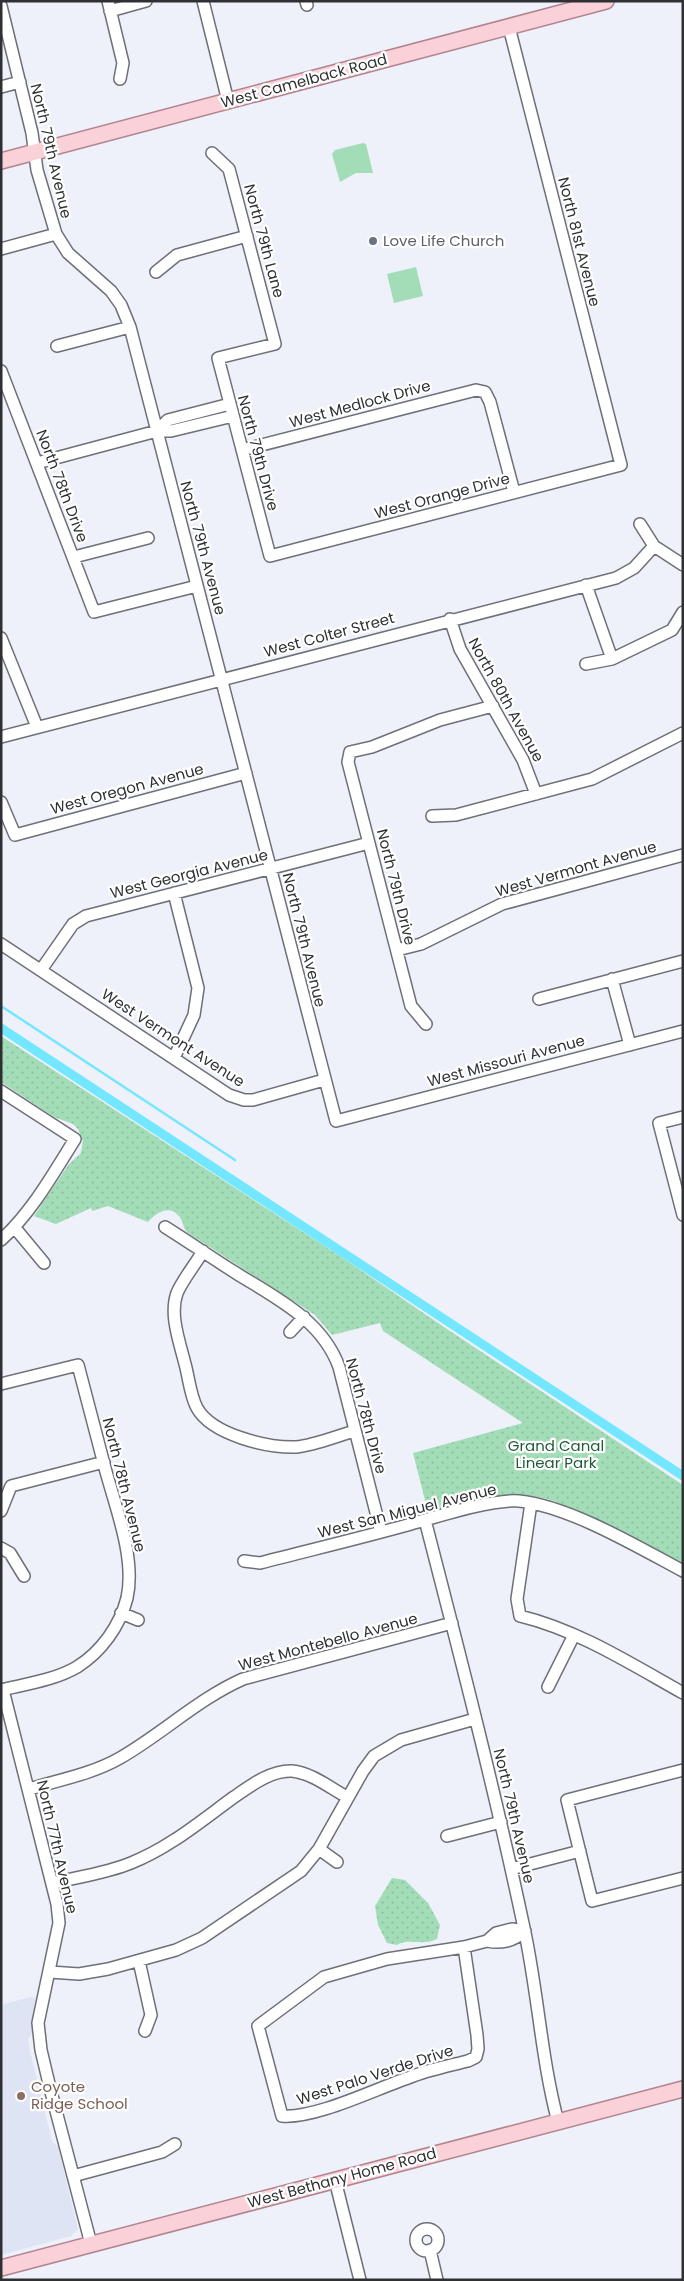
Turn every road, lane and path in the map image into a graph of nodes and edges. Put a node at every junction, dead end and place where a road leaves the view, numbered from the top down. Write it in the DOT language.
graph roads {
  1 [pos="146,1"];
  2 [pos="203,1"];
  3 [pos="606,1"];
  4 [pos="1,6"];
  5 [pos="109,6"];
  6 [pos="509,27"];
  7 [pos="120,79"];
  8 [pos="20,82"];
  9 [pos="1,87"];
  10 [pos="228,101"];
  11 [pos="34,152"];
  12 [pos="212,153"];
  13 [pos="1,161"];
  14 [pos="56,234"];
  15 [pos="247,236"];
  16 [pos="1,248"];
  17 [pos="156,272"];
  18 [pos="130,327"];
  19 [pos="58,346"];
  20 [pos="218,358"];
  21 [pos="1,371"];
  22 [pos="230,404"];
  23 [pos="233,416"];
  24 [pos="157,431"];
  25 [pos="242,450"];
  26 [pos="37,463"];
  27 [pos="621,465"];
  28 [pos="514,492"];
  29 [pos="640,524"];
  30 [pos="148,538"];
  31 [pos="654,546"];
  32 [pos="270,556"];
  33 [pos="74,557"];
  34 [pos="683,565"];
  35 [pos="586,585"];
  36 [pos="197,586"];
  37 [pos="683,612"];
  38 [pos="450,620"];
  39 [pos="1,638"];
  40 [pos="612,659"];
  41 [pos="586,664"];
  42 [pos="222,678"];
  43 [pos="493,706"];
  44 [pos="37,727"];
  45 [pos="1,737"];
  46 [pos="682,737"];
  47 [pos="246,773"];
  48 [pos="536,794"];
  49 [pos="1,802"];
  50 [pos="432,816"];
  51 [pos="369,843"];
  52 [pos="683,856"];
  53 [pos="270,868"];
  54 [pos="174,893"];
  55 [pos="1,944"];
  56 [pos="397,950"];
  57 [pos="683,961"];
  58 [pos="41,970"];
  59 [pos="612,979"];
  60 [pos="539,999"];
  61 [pos="426,1024"];
  62 [pos="683,1032"];
  63 [pos="630,1045"];
  64 [pos="174,1058"];
  65 [pos="324,1080"];
  66 [pos="1,1090"];
  67 [pos="683,1117"];
  68 [pos="336,1121"];
  69 [pos="683,1215"];
  70 [pos="165,1227"];
  71 [pos="15,1228"];
  72 [pos="1,1240"];
  73 [pos="203,1251"];
  74 [pos="44,1263"];
  75 [pos="304,1317"];
  76 [pos="290,1332"];
  77 [pos="1,1384"];
  78 [pos="355,1431"];
  79 [pos="104,1462"];
  80 [pos="531,1503"];
  81 [pos="1,1511"];
  82 [pos="425,1520"];
  83 [pos="381,1532"];
  84 [pos="1,1548"];
  85 [pos="244,1562"];
  86 [pos="683,1571"];
  87 [pos="24,1576"];
  88 [pos="121,1612"];
  89 [pos="138,1620"];
  90 [pos="452,1623"];
  91 [pos="574,1635"];
  92 [pos="548,1687"];
  93 [pos="2,1690"];
  94 [pos="683,1693"];
  95 [pos="475,1719"];
  96 [pos="683,1770"];
  97 [pos="28,1789"];
  98 [pos="347,1798"];
  99 [pos="501,1822"];
  100 [pos="447,1836"];
  101 [pos="319,1849"];
  102 [pos="580,1851"];
  103 [pos="337,1862"];
  104 [pos="511,1869"];
  105 [pos="683,1878"];
  106 [pos="53,1883"];
  107 [pos="525,1931"];
  108 [pos="464,1947"];
  109 [pos="139,1961"];
  110 [pos="50,1972"];
  111 [pos="145,2031"];
  112 [pos="683,2089"];
  113 [pos="558,2122"];
  114 [pos="175,2144"];
  115 [pos="73,2176"];
  116 [pos="335,2180"];
  117 [pos="91,2244"];
  118 [pos="430,2250"];
  119 [pos="1,2268"];
  120 [pos="360,2280"];
  121 [pos="437,2280"];
  1 -- 5 [label="street"];
  2 -- 10 [label="street"];
  3 -- 6 [label="main road, West Camelback Road"];
  4 -- 8 [label="street, North 79th Avenue"];
  5 -- 7 [label="street"];
  6 -- 10 [label="main road, West Camelback Road"];
  6 -- 27 [label="street, North 81st Avenue"];
  8 -- 9 [label="street"];
  8 -- 11 [label="street, North 79th Avenue"];
  10 -- 11 [label="main road, West Camelback Road"];
  11 -- 13 [label="main road, West Camelback Road"];
  11 -- 14 [label="street, North 79th Avenue"];
  12 -- 15 [label="street, North 79th Lane"];
  14 -- 16 [label="street"];
  14 -- 18 [label="street, North 79th Avenue"];
  15 -- 17 [label="street"];
  15 -- 20 [label="street, North 79th Lane"];
  18 -- 19 [label="street"];
  18 -- 24 [label="street, North 79th Avenue"];
  20 -- 22 [label="street, North 79th Drive"];
  21 -- 26 [label="street, North 78th Drive"];
  22 -- 23 [label="street, North 79th Drive"];
  22 -- 24 [label="street"];
  23 -- 24 [label="street"];
  23 -- 25 [label="street, North 79th Drive"];
  24 -- 26 [label="street"];
  24 -- 36 [label="street, North 79th Avenue"];
  25 -- 28 [label="street, West Medlock Drive"];
  25 -- 32 [label="street, North 79th Drive"];
  26 -- 33 [label="street, North 78th Drive"];
  27 -- 28 [label="street, West Orange Drive"];
  28 -- 32 [label="street, West Orange Drive"];
  29 -- 31 [label="street"];
  30 -- 33 [label="street"];
  31 -- 34 [label="street"];
  31 -- 35 [label="street, West Colter Street"];
  33 -- 36 [label="street, North 78th Drive"];
  35 -- 38 [label="street, West Colter Street"];
  35 -- 40 [label="street"];
  36 -- 42 [label="street, North 79th Avenue"];
  37 -- 40 [label="street"];
  38 -- 42 [label="street, West Colter Street"];
  38 -- 43 [label="street, North 80th Avenue"];
  39 -- 44 [label="street"];
  40 -- 41 [label="street"];
  42 -- 44 [label="street, West Colter Street"];
  42 -- 47 [label="street, North 79th Avenue"];
  43 -- 48 [label="street, North 80th Avenue"];
  43 -- 51 [label="street, North 79th Drive"];
  44 -- 45 [label="street, West Colter Street"];
  46 -- 48 [label="street"];
  47 -- 49 [label="street, West Oregon Avenue"];
  47 -- 53 [label="street, North 79th Avenue"];
  48 -- 50 [label="street"];
  51 -- 53 [label="street, West Georgia Avenue"];
  51 -- 56 [label="street, North 79th Drive"];
  52 -- 56 [label="street, West Vermont Avenue"];
  53 -- 54 [label="street, West Georgia Avenue"];
  53 -- 65 [label="street, North 79th Avenue"];
  54 -- 58 [label="street, West Georgia Avenue"];
  54 -- 64 [label="street"];
  55 -- 58 [label="street, West Vermont Avenue"];
  56 -- 61 [label="street, North 79th Drive"];
  57 -- 59 [label="street"];
  58 -- 64 [label="street, West Vermont Avenue"];
  59 -- 60 [label="street"];
  59 -- 63 [label="street"];
  62 -- 63 [label="street, West Missouri Avenue"];
  63 -- 68 [label="street, West Missouri Avenue"];
  64 -- 65 [label="street, West Vermont Avenue"];
  65 -- 68 [label="street, North 79th Avenue"];
  66 -- 71 [label="street"];
  67 -- 69 [label="street"];
  70 -- 73 [label="street, North 78th Drive"];
  71 -- 72 [label="street"];
  71 -- 74 [label="street"];
  73 -- 75 [label="street, North 78th Drive"];
  73 -- 78 [label="street"];
  75 -- 76 [label="street"];
  75 -- 78 [label="street, North 78th Drive"];
  77 -- 79 [label="street, North 78th Avenue"];
  78 -- 83 [label="street, North 78th Drive"];
  79 -- 81 [label="street"];
  79 -- 88 [label="street, North 78th Avenue"];
  80 -- 82 [label="street, West San Miguel Avenue"];
  80 -- 86 [label="street, West San Miguel Avenue"];
  80 -- 91 [label="street"];
  82 -- 83 [label="street, West San Miguel Avenue"];
  82 -- 90 [label="street, North 79th Avenue"];
  83 -- 85 [label="street, West San Miguel Avenue"];
  84 -- 87 [label="street"];
  88 -- 89 [label="street"];
  88 -- 93 [label="street"];
  90 -- 95 [label="street, North 79th Avenue"];
  90 -- 97 [label="street, West Montebello Avenue"];
  91 -- 92 [label="street"];
  91 -- 94 [label="street"];
  93 -- 97 [label="street, North 77th Avenue"];
  95 -- 98 [label="street"];
  95 -- 99 [label="street, North 79th Avenue"];
  96 -- 102 [label="street"];
  97 -- 106 [label="street, North 77th Avenue"];
  98 -- 101 [label="street"];
  98 -- 106 [label="street"];
  99 -- 100 [label="street"];
  99 -- 104 [label="street, North 79th Avenue"];
  101 -- 103 [label="street"];
  101 -- 109 [label="street"];
  102 -- 104 [label="street"];
  102 -- 105 [label="street"];
  104 -- 107 [label="street, North 79th Avenue"];
  106 -- 110 [label="street, North 77th Avenue"];
  107 -- 108 [label="street"];
  107 -- 113 [label="street, North 79th Avenue"];
  108 -- 108 [label="street, West Palo Verde Drive"];
  109 -- 110 [label="street"];
  109 -- 111 [label="street"];
  110 -- 115 [label="street, North 77th Avenue"];
  112 -- 113 [label="main road, West Bethany Home Road"];
  113 -- 116 [label="main road, West Bethany Home Road"];
  114 -- 115 [label="street"];
  115 -- 117 [label="street, North 77th Avenue"];
  116 -- 117 [label="main road, West Bethany Home Road"];
  116 -- 120 [label="street"];
  117 -- 119 [label="main road, West Bethany Home Road"];
  118 -- 121 [label="street"];
}
